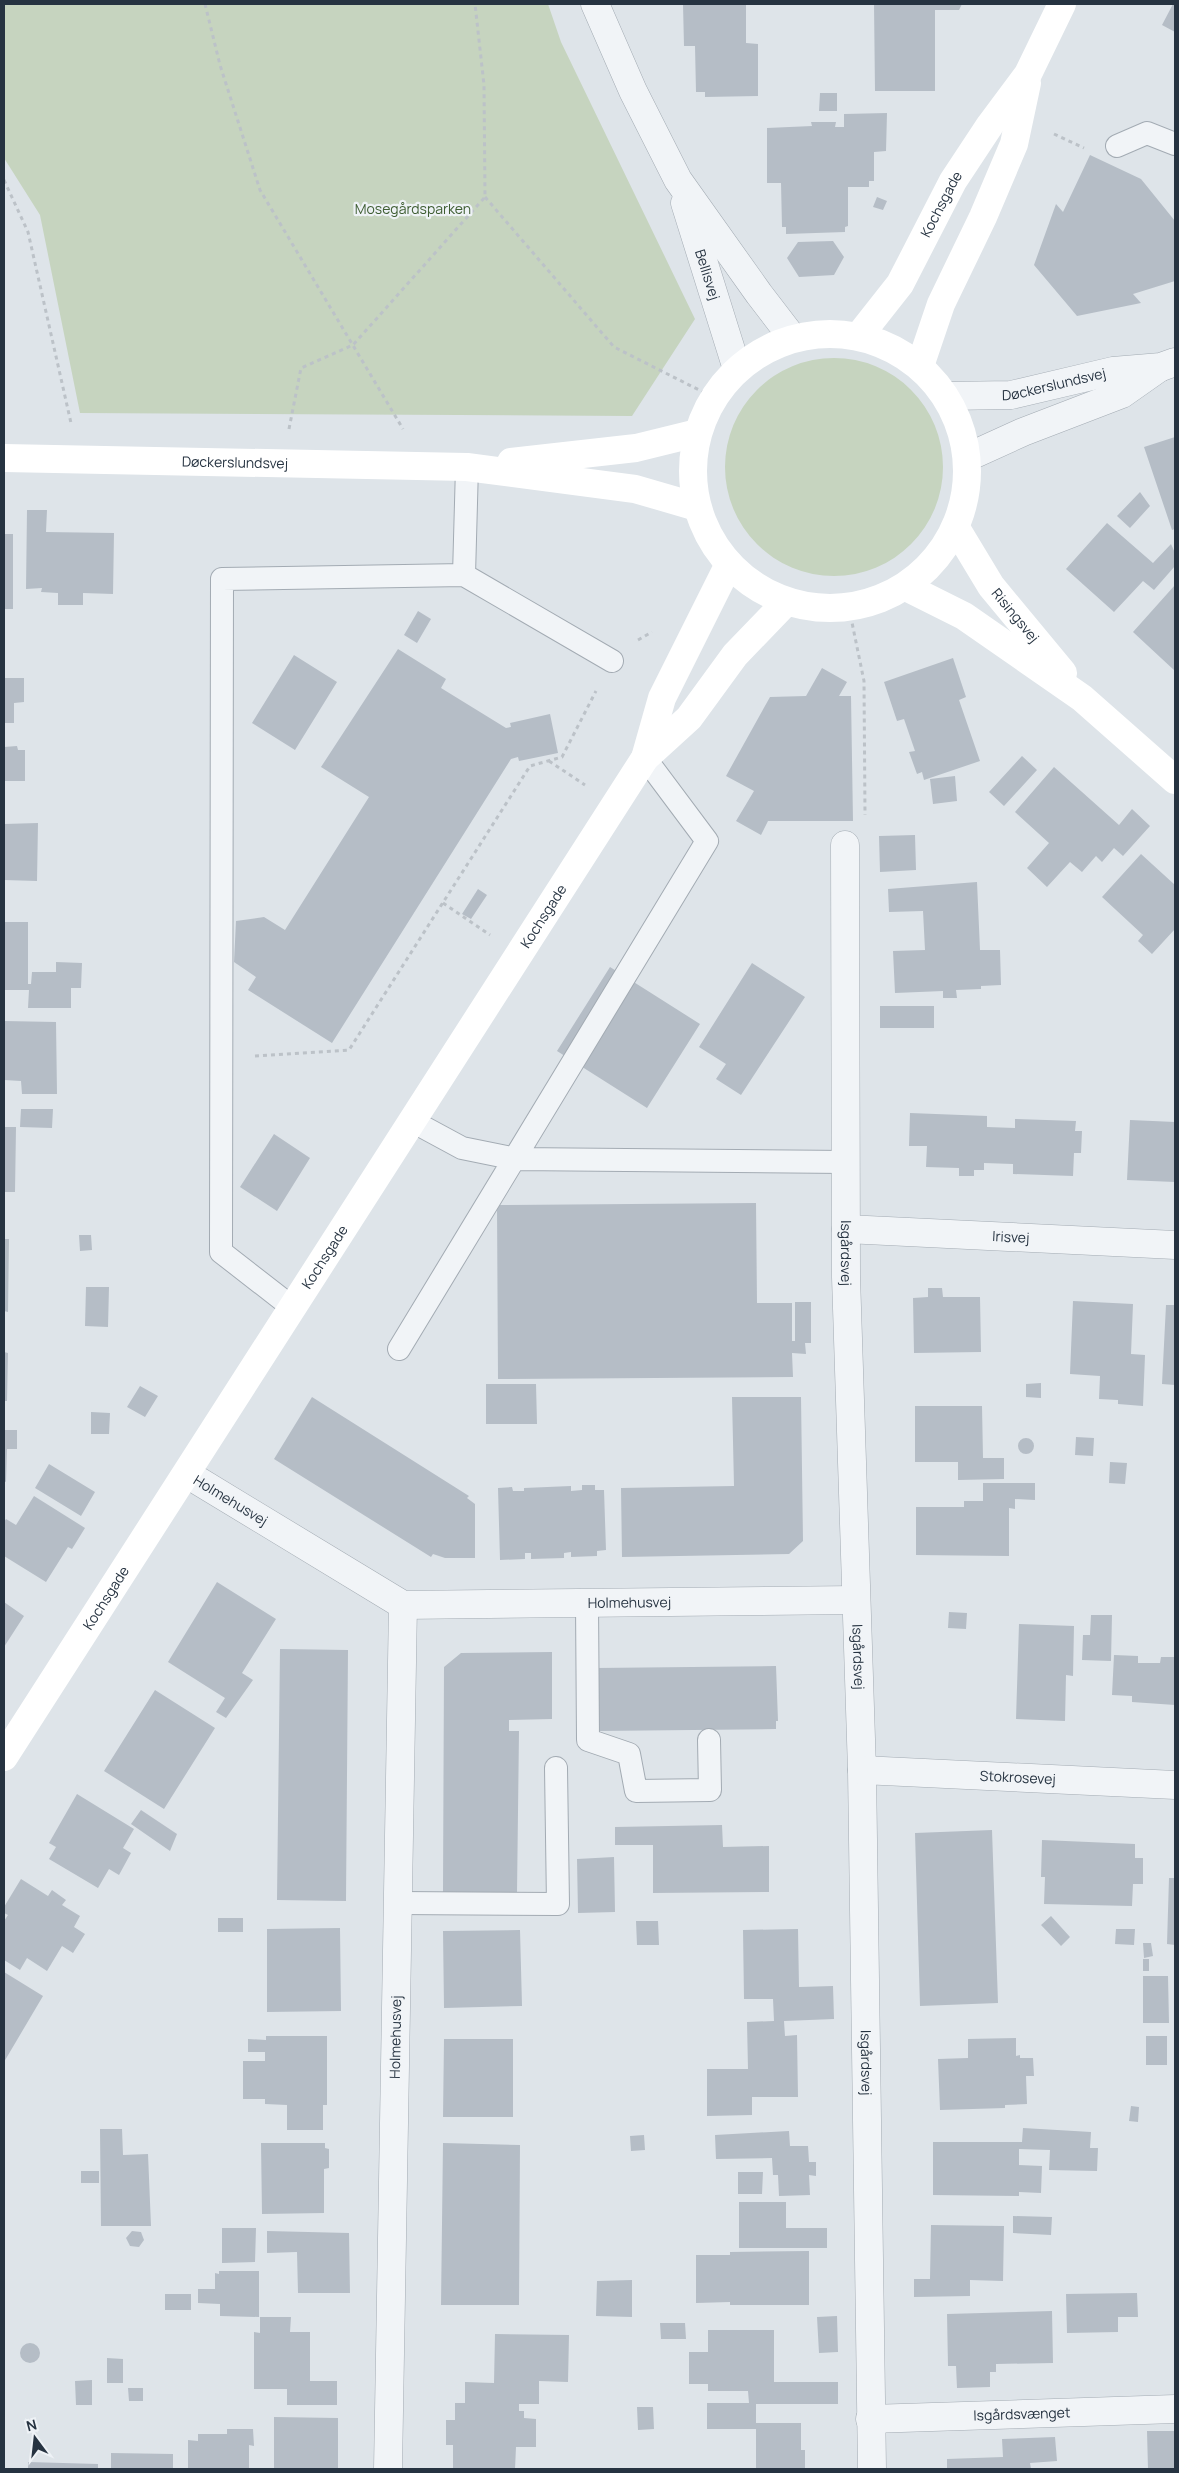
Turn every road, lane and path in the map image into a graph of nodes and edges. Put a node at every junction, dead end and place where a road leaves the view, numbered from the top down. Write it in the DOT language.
graph roads {
  1 [pos="205,4"];
  2 [pos="475,4"];
  3 [pos="595,4"];
  4 [pos="1062,4"];
  5 [pos="1028,74"];
  6 [pos="1019,118"];
  7 [pos="1175,144"];
  8 [pos="1117,146"];
  9 [pos="4,180"];
  10 [pos="678,180"];
  11 [pos="485,196"];
  12 [pos="859,336"];
  13 [pos="792,337"];
  14 [pos="354,345"];
  15 [pos="1168,364"];
  16 [pos="920,366"];
  17 [pos="737,370"];
  18 [pos="947,396"];
  19 [pos="714,397"];
  20 [pos="697,433"];
  21 [pos="968,457"];
  22 [pos="4,458"];
  23 [pos="79,458"];
  24 [pos="282,464"];
  25 [pos="425,466"];
  26 [pos="467,467"];
  27 [pos="696,507"];
  28 [pos="956,528"];
  29 [pos="728,564"];
  30 [pos="464,576"];
  31 [pos="906,587"];
  32 [pos="786,602"];
  33 [pos="849,608"];
  34 [pos="612,661"];
  35 [pos="1082,698"];
  36 [pos="645,758"];
  37 [pos="548,760"];
  38 [pos="1175,780"];
  39 [pos="615,805"];
  40 [pos="845,845"];
  41 [pos="444,902"];
  42 [pos="518,956"];
  43 [pos="222,1058"];
  44 [pos="412,1121"];
  45 [pos="516,1159"];
  46 [pos="846,1162"];
  47 [pos="846,1230"];
  48 [pos="1175,1245"];
  49 [pos="293,1308"];
  50 [pos="399,1349"];
  51 [pos="187,1474"];
  52 [pos="856,1600"];
  53 [pos="587,1604"];
  54 [pos="402,1605"];
  55 [pos="710,1740"];
  56 [pos="4,1756"];
  57 [pos="556,1768"];
  58 [pos="862,1770"];
  59 [pos="1175,1785"];
  60 [pos="398,1904"];
  61 [pos="1175,2409"];
  62 [pos="870,2419"];
  63 [pos="388,2469"];
  64 [pos="872,2469"];
  1 -- 14 [label="path"];
  2 -- 11 [label="path"];
  3 -- 10 [label="street, Bellisvej"];
  4 -- 5 [label="street, Kochsgade"];
  5 -- 6 [label="street, Kochsgade"];
  5 -- 12 [label="street, Kochsgade"];
  6 -- 8 [label="path"];
  6 -- 16 [label="street, Kochsgade"];
  7 -- 8 [label="lane"];
  9 -- 23 [label="path"];
  10 -- 13 [label="street, Bellisvej"];
  10 -- 17 [label="street, Bellisvej"];
  11 -- 14 [label="path"];
  11 -- 19 [label="path"];
  12 -- 13 [label="street"];
  12 -- 16 [label="street"];
  13 -- 17 [label="street"];
  14 -- 24 [label="path"];
  14 -- 25 [label="path"];
  15 -- 18 [label="street, Døckerslundsvej"];
  15 -- 21 [label="street, Døckerslundsvej"];
  16 -- 18 [label="street"];
  17 -- 19 [label="street"];
  18 -- 21 [label="street"];
  19 -- 20 [label="street"];
  20 -- 26 [label="street, Døckerslundsvej"];
  20 -- 27 [label="street"];
  21 -- 28 [label="street"];
  22 -- 23 [label="street, Døckerslundsvej"];
  23 -- 24 [label="street, Døckerslundsvej"];
  24 -- 25 [label="street, Døckerslundsvej"];
  25 -- 26 [label="street, Døckerslundsvej"];
  26 -- 27 [label="street, Døckerslundsvej"];
  26 -- 30 [label="lane"];
  27 -- 29 [label="street"];
  28 -- 31 [label="street"];
  28 -- 35 [label="street, Risingsvej"];
  29 -- 32 [label="street"];
  29 -- 36 [label="street, Kochsgade"];
  30 -- 34 [label="lane"];
  30 -- 43 [label="lane"];
  31 -- 33 [label="street"];
  31 -- 35 [label="street, Risingsvej"];
  32 -- 33 [label="street"];
  32 -- 36 [label="street, Kochsgade"];
  33 -- 40 [label="path"];
  34 -- 37 [label="path"];
  35 -- 38 [label="street, Risingsvej"];
  36 -- 39 [label="street, Kochsgade"];
  36 -- 45 [label="lane"];
  37 -- 39 [label="path"];
  37 -- 41 [label="path"];
  39 -- 42 [label="street, Kochsgade"];
  40 -- 46 [label="street, Isgårdsvej"];
  41 -- 42 [label="path"];
  41 -- 43 [label="path"];
  42 -- 44 [label="street, Kochsgade"];
  43 -- 49 [label="lane"];
  44 -- 45 [label="lane"];
  44 -- 49 [label="street, Kochsgade"];
  45 -- 46 [label="lane"];
  45 -- 50 [label="lane"];
  46 -- 47 [label="street, Isgårdsvej"];
  47 -- 48 [label="street, Irisvej"];
  47 -- 52 [label="street, Isgårdsvej"];
  49 -- 51 [label="street, Kochsgade"];
  51 -- 54 [label="street, Holmehusvej"];
  51 -- 56 [label="street, Kochsgade"];
  52 -- 53 [label="street, Holmehusvej"];
  52 -- 58 [label="street, Isgårdsvej"];
  53 -- 54 [label="street, Holmehusvej"];
  53 -- 55 [label="lane"];
  54 -- 60 [label="street, Holmehusvej"];
  57 -- 60 [label="lane"];
  58 -- 59 [label="street, Stokrosevej"];
  58 -- 62 [label="street, Isgårdsvej"];
  60 -- 63 [label="street, Holmehusvej"];
  61 -- 62 [label="street, Isgårdsvænget"];
  62 -- 64 [label="street, Isgårdsvej"];
}
